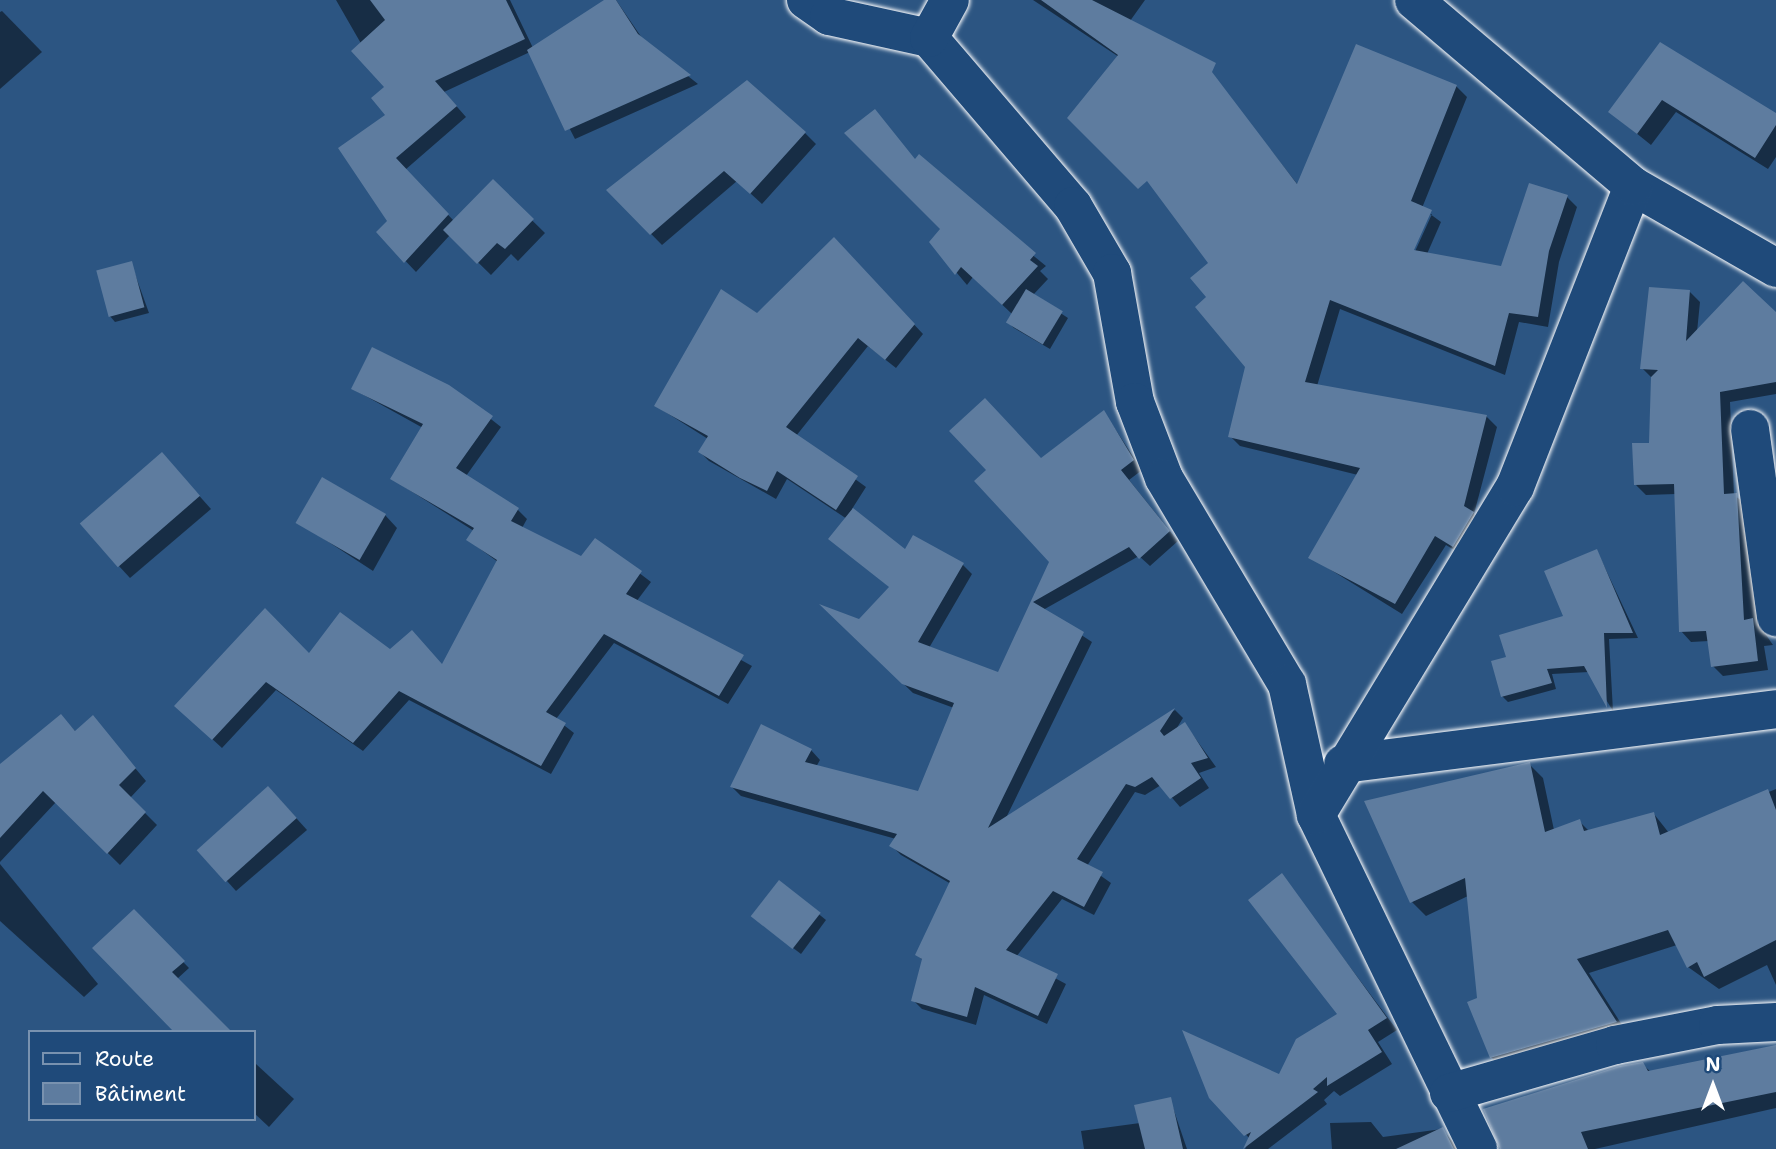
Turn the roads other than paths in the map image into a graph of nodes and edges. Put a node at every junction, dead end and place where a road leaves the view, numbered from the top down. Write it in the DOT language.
graph roads {
  1 [pos="806,0"];
  2 [pos="950,0"];
  3 [pos="1414,0"];
  4 [pos="929,38"];
  5 [pos="1633,186"];
  6 [pos="1776,268"];
  7 [pos="1749,429"];
  8 [pos="1776,617"];
  9 [pos="1776,709"];
  10 [pos="1343,764"];
  11 [pos="1316,815"];
  12 [pos="1776,1022"];
  13 [pos="1449,1093"];
  14 [pos="1478,1149"];
  1 -- 4 [label="street"];
  2 -- 4 [label="street"];
  3 -- 5 [label="street"];
  4 -- 11 [label="street"];
  5 -- 6 [label="street"];
  5 -- 10 [label="street"];
  7 -- 8 [label="street"];
  9 -- 10 [label="street"];
  10 -- 11 [label="street"];
  11 -- 13 [label="street"];
  12 -- 13 [label="street"];
  13 -- 14 [label="street"];
}
